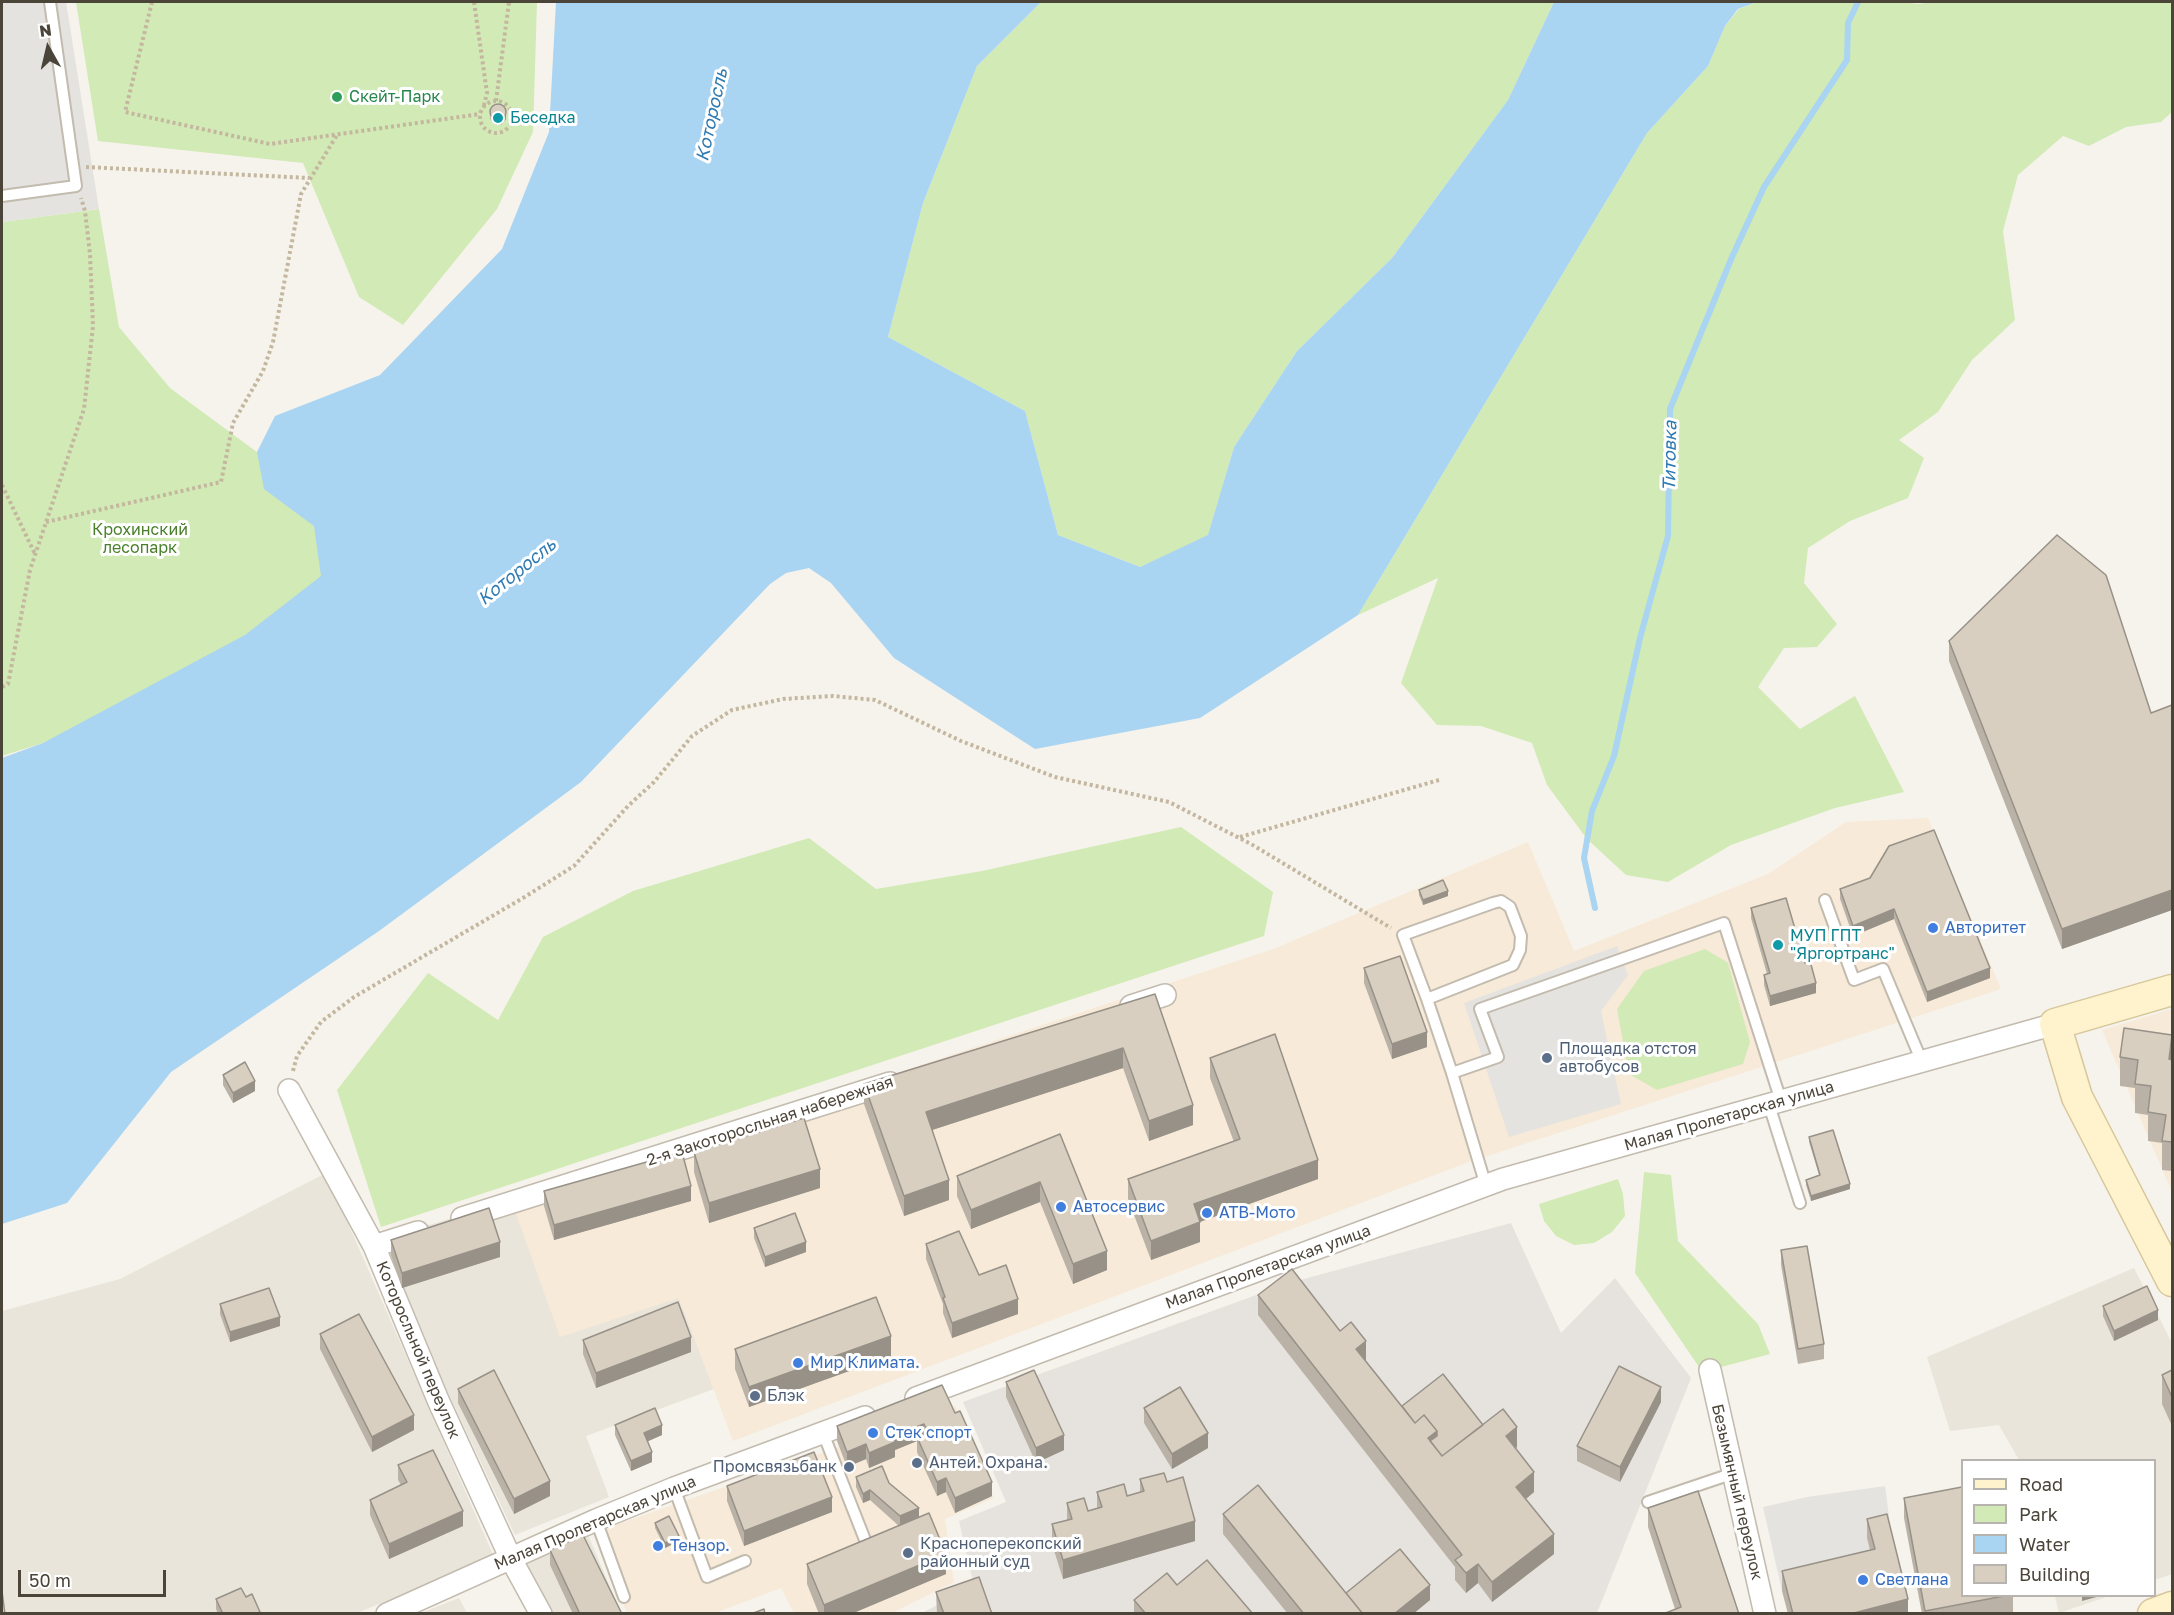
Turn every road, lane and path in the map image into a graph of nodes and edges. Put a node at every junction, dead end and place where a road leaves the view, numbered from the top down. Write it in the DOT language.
graph roads {
  1 [pos="50,2"];
  2 [pos="152,2"];
  3 [pos="474,2"];
  4 [pos="509,2"];
  5 [pos="496,101"];
  6 [pos="484,105"];
  7 [pos="480,114"];
  8 [pos="337,135"];
  9 [pos="74,166"];
  10 [pos="309,178"];
  11 [pos="76,186"];
  12 [pos="2,196"];
  13 [pos="2,485"];
  14 [pos="46,522"];
  15 [pos="35,554"];
  16 [pos="2,687"];
  17 [pos="1439,780"];
  18 [pos="1239,837"];
  19 [pos="1825,900"];
  20 [pos="1403,935"];
  21 [pos="2172,990"];
  22 [pos="1165,995"];
  23 [pos="1427,999"];
  24 [pos="1108,1013"];
  25 [pos="2055,1024"];
  26 [pos="1922,1062"];
  27 [pos="1452,1073"];
  28 [pos="905,1078"];
  29 [pos="289,1090"];
  30 [pos="1775,1103"];
  31 [pos="1486,1186"];
  32 [pos="1800,1203"];
  33 [pos="374,1246"];
  34 [pos="2172,1281"];
  35 [pos="1710,1370"];
  36 [pos="902,1403"];
  37 [pos="879,1412"];
  38 [pos="823,1432"];
  39 [pos="1734,1473"];
  40 [pos="674,1488"];
  41 [pos="1648,1502"];
  42 [pos="596,1520"];
  43 [pos="867,1545"];
  44 [pos="511,1559"];
  45 [pos="745,1562"];
  46 [pos="624,1597"];
  47 [pos="2172,1607"];
  48 [pos="387,1614"];
  49 [pos="541,1614"];
  50 [pos="1765,1614"];
  51 [pos="2153,1614"];
  1 -- 9 [label="lane"];
  2 -- 8 [label="path"];
  3 -- 6 [label="path"];
  4 -- 5 [label="path"];
  5 -- 6 [label="path"];
  5 -- 7 [label="path"];
  6 -- 7 [label="path"];
  7 -- 8 [label="path"];
  8 -- 10 [label="path"];
  9 -- 10 [label="path"];
  9 -- 11 [label="lane"];
  10 -- 14 [label="path"];
  11 -- 12 [label="lane"];
  11 -- 14 [label="path"];
  13 -- 15 [label="path"];
  14 -- 15 [label="path"];
  15 -- 16 [label="path"];
  17 -- 18 [label="path"];
  18 -- 20 [label="path"];
  18 -- 29 [label="path"];
  19 -- 26 [label="lane"];
  20 -- 23 [label="lane"];
  20 -- 23 [label="lane"];
  21 -- 25 [label="street, Малая Пролетарская улица"];
  22 -- 24 [label="street"];
  23 -- 27 [label="lane"];
  25 -- 26 [label="street, Малая Пролетарская улица"];
  25 -- 34 [label="street"];
  26 -- 30 [label="street, Малая Пролетарская улица"];
  27 -- 30 [label="lane"];
  27 -- 31 [label="lane"];
  28 -- 33 [label="street, 2-я Закоторосльная набережная"];
  29 -- 33 [label="street, Которосльной переулок"];
  30 -- 31 [label="street, Малая Пролетарская улица"];
  30 -- 32 [label="lane"];
  31 -- 36 [label="street, Малая Пролетарская улица"];
  33 -- 44 [label="street, Которосльной переулок"];
  35 -- 39 [label="street, Безымянный переулок"];
  37 -- 38 [label="street, Малая Пролетарская улица"];
  38 -- 40 [label="street, Малая Пролетарская улица"];
  38 -- 43 [label="lane"];
  39 -- 41 [label="lane"];
  39 -- 50 [label="street, Безымянный переулок"];
  40 -- 42 [label="street, Малая Пролетарская улица"];
  40 -- 45 [label="lane"];
  42 -- 44 [label="street, Малая Пролетарская улица"];
  42 -- 46 [label="lane"];
  44 -- 48 [label="street, Малая Пролетарская улица"];
  44 -- 49 [label="street, Которосльной переулок"];
  47 -- 51 [label="street"];
}
